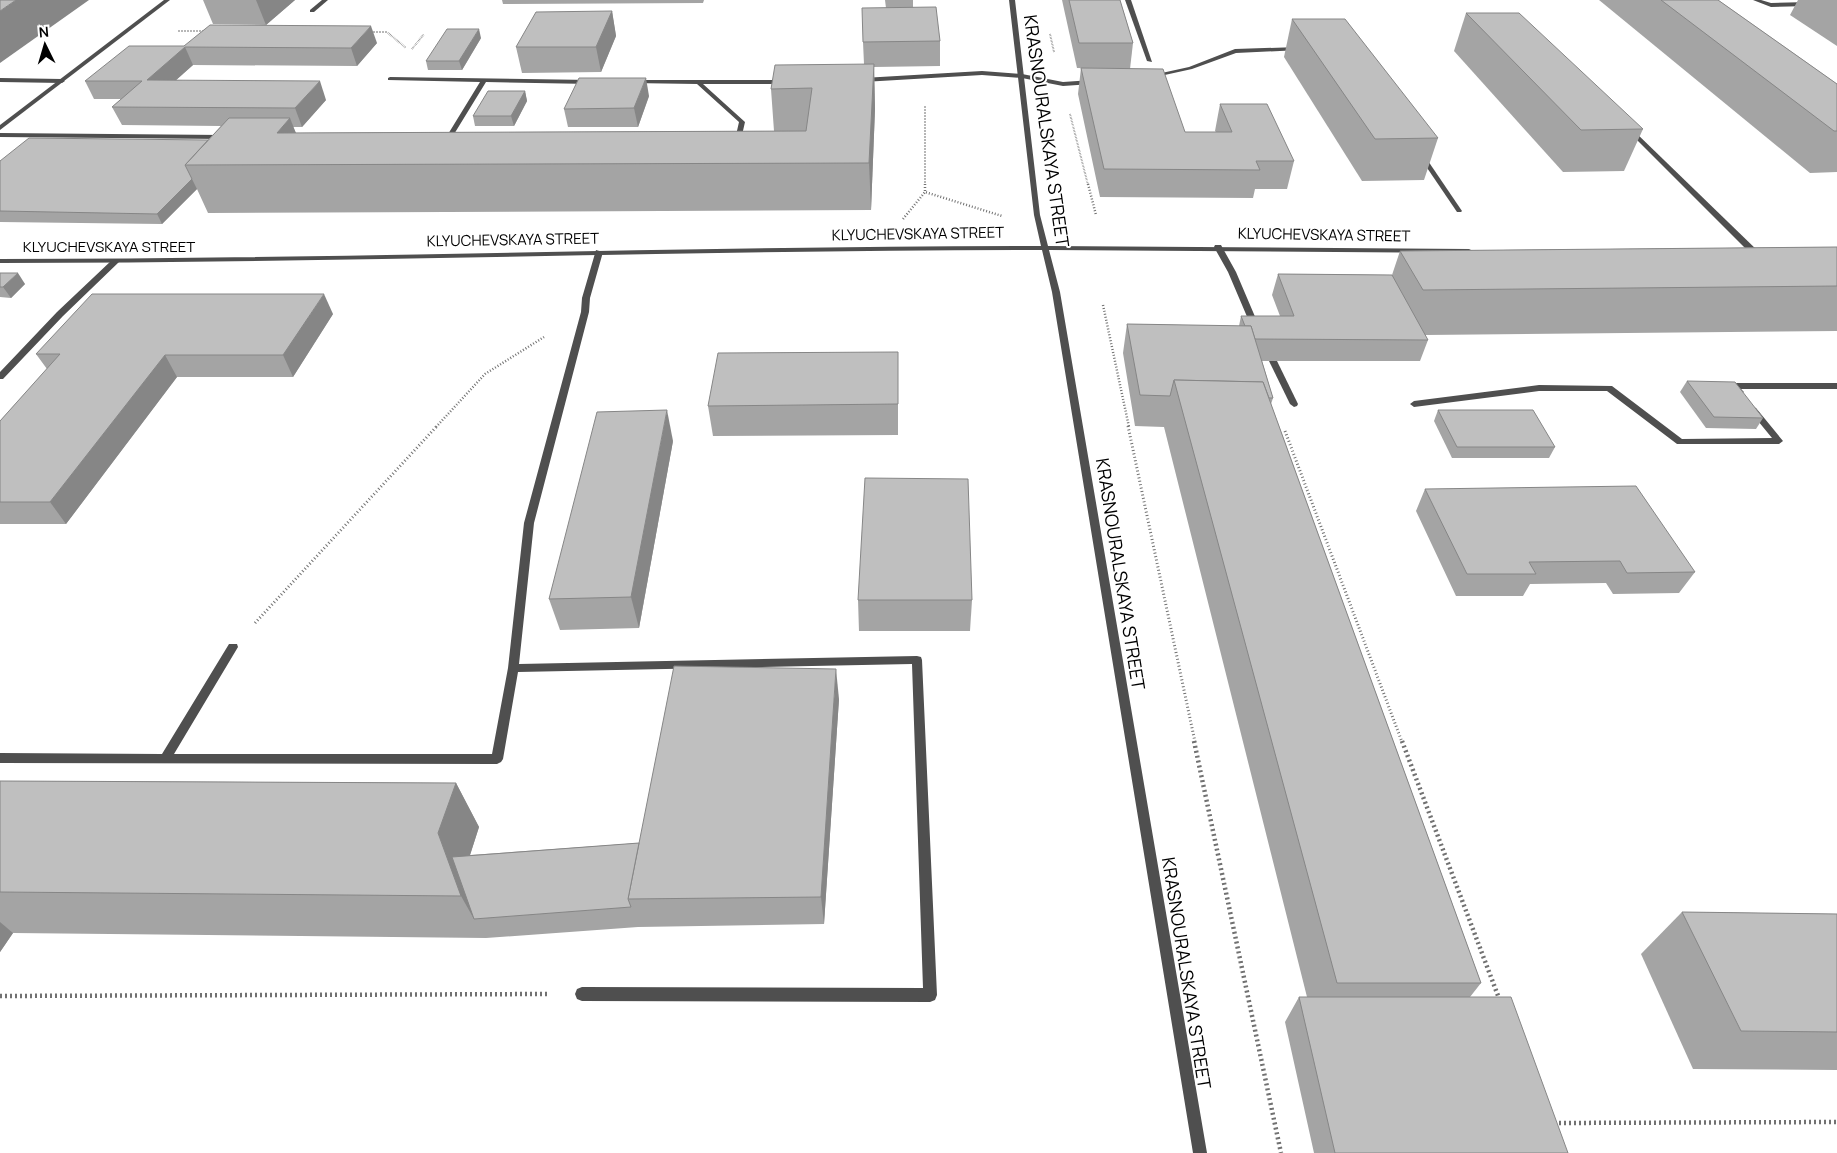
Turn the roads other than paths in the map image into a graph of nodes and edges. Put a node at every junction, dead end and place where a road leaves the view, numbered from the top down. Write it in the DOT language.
graph roads {
  1 [pos="167,0"];
  2 [pos="324,0"];
  3 [pos="1012,0"];
  4 [pos="1128,0"];
  5 [pos="1756,0"];
  6 [pos="1818,4"];
  7 [pos="312,11"];
  8 [pos="1303,49"];
  9 [pos="1150,60"];
  10 [pos="1022,76"];
  11 [pos="1142,77"];
  12 [pos="390,79"];
  13 [pos="0,80"];
  14 [pos="62,80"];
  15 [pos="484,80"];
  16 [pos="856,80"];
  17 [pos="1102,81"];
  18 [pos="602,82"];
  19 [pos="622,82"];
  20 [pos="797,82"];
  21 [pos="700,84"];
  22 [pos="0,128"];
  23 [pos="1627,128"];
  24 [pos="0,135"];
  25 [pos="232,138"];
  26 [pos="1416,146"];
  27 [pos="443,147"];
  28 [pos="734,155"];
  29 [pos="1459,211"];
  30 [pos="1043,247"];
  31 [pos="1218,247"];
  32 [pos="1477,251"];
  33 [pos="600,252"];
  34 [pos="1746,254"];
  35 [pos="1756,254"];
  36 [pos="1765,254"];
  37 [pos="0,261"];
  38 [pos="115,262"];
  39 [pos="1259,337"];
  40 [pos="1272,361"];
  41 [pos="0,377"];
  42 [pos="1837,386"];
  43 [pos="1294,404"];
  44 [pos="1414,404"];
  45 [pos="233,647"];
  46 [pos="513,668"];
  47 [pos="0,758"];
  48 [pos="165,759"];
  49 [pos="582,994"];
  50 [pos="1200,1153"];
  1 -- 14 [label="street"];
  2 -- 7 [label="street"];
  3 -- 10 [label="street, KRASNOURALSKAYA STREET"];
  4 -- 9 [label="street"];
  5 -- 6 [label="street"];
  8 -- 11 [label="street"];
  10 -- 16 [label="street"];
  10 -- 17 [label="street"];
  10 -- 30 [label="street, KRASNOURALSKAYA STREET"];
  12 -- 15 [label="street"];
  13 -- 14 [label="street"];
  14 -- 22 [label="street"];
  15 -- 18 [label="street"];
  15 -- 27 [label="street"];
  19 -- 21 [label="street"];
  20 -- 21 [label="street"];
  21 -- 28 [label="street"];
  23 -- 35 [label="street"];
  24 -- 25 [label="street"];
  26 -- 29 [label="street"];
  30 -- 31 [label="street, KLYUCHEVSKAYA STREET"];
  30 -- 33 [label="street, KLYUCHEVSKAYA STREET"];
  30 -- 50 [label="street, KRASNOURALSKAYA STREET"];
  31 -- 32 [label="street, KLYUCHEVSKAYA STREET"];
  31 -- 39 [label="street"];
  33 -- 38 [label="street, KLYUCHEVSKAYA STREET"];
  33 -- 46 [label="street"];
  34 -- 35 [label="street"];
  35 -- 36 [label="street"];
  37 -- 38 [label="street, KLYUCHEVSKAYA STREET"];
  38 -- 41 [label="street"];
  40 -- 43 [label="street"];
  42 -- 44 [label="street"];
  45 -- 48 [label="street"];
  46 -- 48 [label="street"];
  46 -- 49 [label="street"];
  47 -- 48 [label="street"];
}
